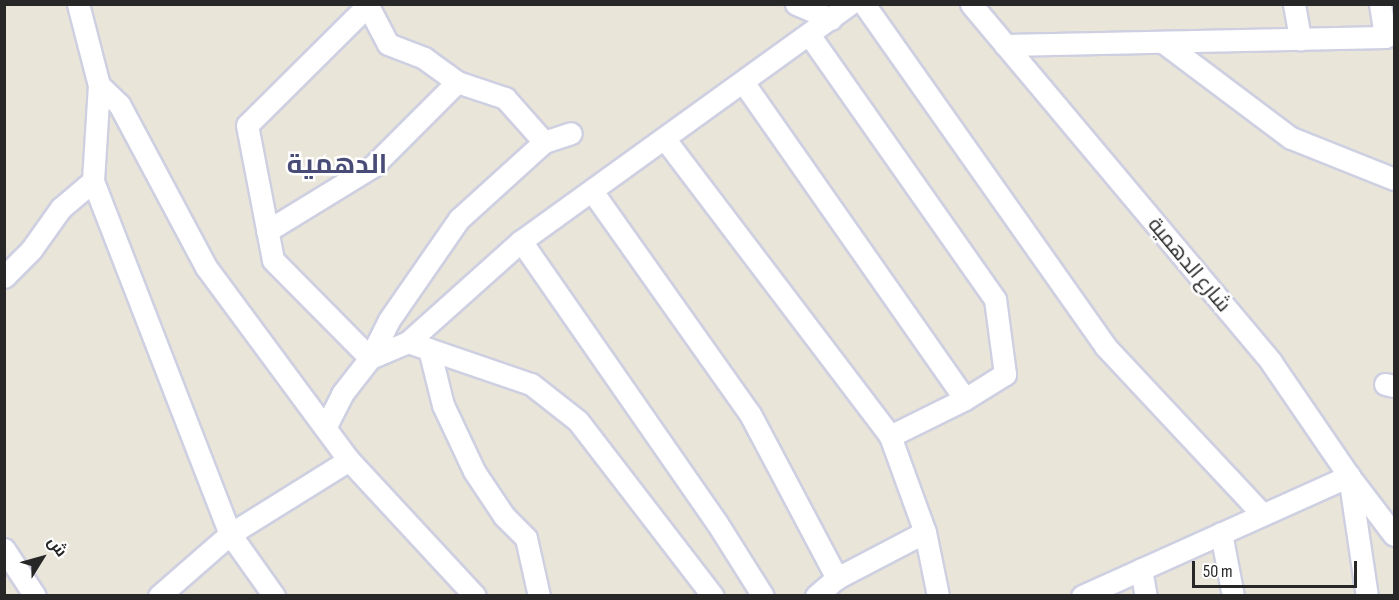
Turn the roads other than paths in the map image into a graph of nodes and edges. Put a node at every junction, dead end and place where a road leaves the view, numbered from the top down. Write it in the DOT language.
graph roads {
  1 [pos="78,4"];
  2 [pos="796,4"];
  3 [pos="850,4"];
  4 [pos="864,4"];
  5 [pos="971,4"];
  6 [pos="1294,4"];
  7 [pos="1380,4"];
  8 [pos="367,5"];
  9 [pos="831,19"];
  10 [pos="1390,34"];
  11 [pos="810,36"];
  12 [pos="1300,39"];
  13 [pos="1163,42"];
  14 [pos="1005,45"];
  15 [pos="457,82"];
  16 [pos="743,82"];
  17 [pos="99,85"];
  18 [pos="571,133"];
  19 [pos="664,138"];
  20 [pos="544,142"];
  21 [pos="1395,179"];
  22 [pos="93,181"];
  23 [pos="592,191"];
  24 [pos="267,231"];
  25 [pos="521,241"];
  26 [pos="7,271"];
  27 [pos="408,342"];
  28 [pos="429,349"];
  29 [pos="370,358"];
  30 [pos="965,399"];
  31 [pos="326,426"];
  32 [pos="890,436"];
  33 [pos="349,460"];
  34 [pos="1348,476"];
  35 [pos="1262,514"];
  36 [pos="925,532"];
  37 [pos="1221,533"];
  38 [pos="230,534"];
  39 [pos="1395,535"];
  40 [pos="9,561"];
  41 [pos="1140,569"];
  42 [pos="837,579"];
  43 [pos="35,596"];
  44 [pos="159,596"];
  45 [pos="274,596"];
  46 [pos="475,596"];
  47 [pos="539,596"];
  48 [pos="713,596"];
  49 [pos="763,596"];
  50 [pos="816,596"];
  51 [pos="938,596"];
  52 [pos="1082,596"];
  53 [pos="1146,596"];
  54 [pos="1233,596"];
  55 [pos="1367,596"];
  1 -- 17 [label="street"];
  2 -- 9 [label="street"];
  3 -- 9 [label="street"];
  4 -- 35 [label="street"];
  5 -- 14 [label="street, شارع الدهمية"];
  6 -- 12 [label="street"];
  7 -- 10 [label="street"];
  8 -- 15 [label="street"];
  8 -- 24 [label="street"];
  9 -- 11 [label="street"];
  10 -- 12 [label="street"];
  11 -- 16 [label="street"];
  11 -- 30 [label="street"];
  12 -- 13 [label="street"];
  13 -- 14 [label="street"];
  13 -- 21 [label="street"];
  14 -- 34 [label="street, شارع الدهمية"];
  15 -- 20 [label="street"];
  15 -- 24 [label="street"];
  16 -- 19 [label="street"];
  16 -- 30 [label="street"];
  17 -- 22 [label="street"];
  17 -- 31 [label="street"];
  18 -- 20 [label="street"];
  19 -- 23 [label="street"];
  19 -- 32 [label="street"];
  20 -- 29 [label="street"];
  22 -- 26 [label="street"];
  22 -- 38 [label="street"];
  23 -- 25 [label="street"];
  23 -- 42 [label="street"];
  24 -- 29 [label="street"];
  25 -- 27 [label="street"];
  25 -- 49 [label="street"];
  27 -- 28 [label="street"];
  27 -- 29 [label="street"];
  28 -- 47 [label="street"];
  28 -- 48 [label="street"];
  29 -- 31 [label="street"];
  30 -- 32 [label="street"];
  31 -- 33 [label="street"];
  32 -- 36 [label="street"];
  33 -- 38 [label="street"];
  33 -- 46 [label="street"];
  34 -- 35 [label="street"];
  34 -- 39 [label="street, شارع الدهمية"];
  34 -- 55 [label="street"];
  35 -- 37 [label="street"];
  36 -- 42 [label="street"];
  36 -- 51 [label="street"];
  37 -- 41 [label="street"];
  37 -- 54 [label="street"];
  38 -- 44 [label="street"];
  38 -- 45 [label="street"];
  40 -- 43 [label="street"];
  41 -- 52 [label="street"];
  41 -- 53 [label="street"];
  42 -- 50 [label="street"];
}
